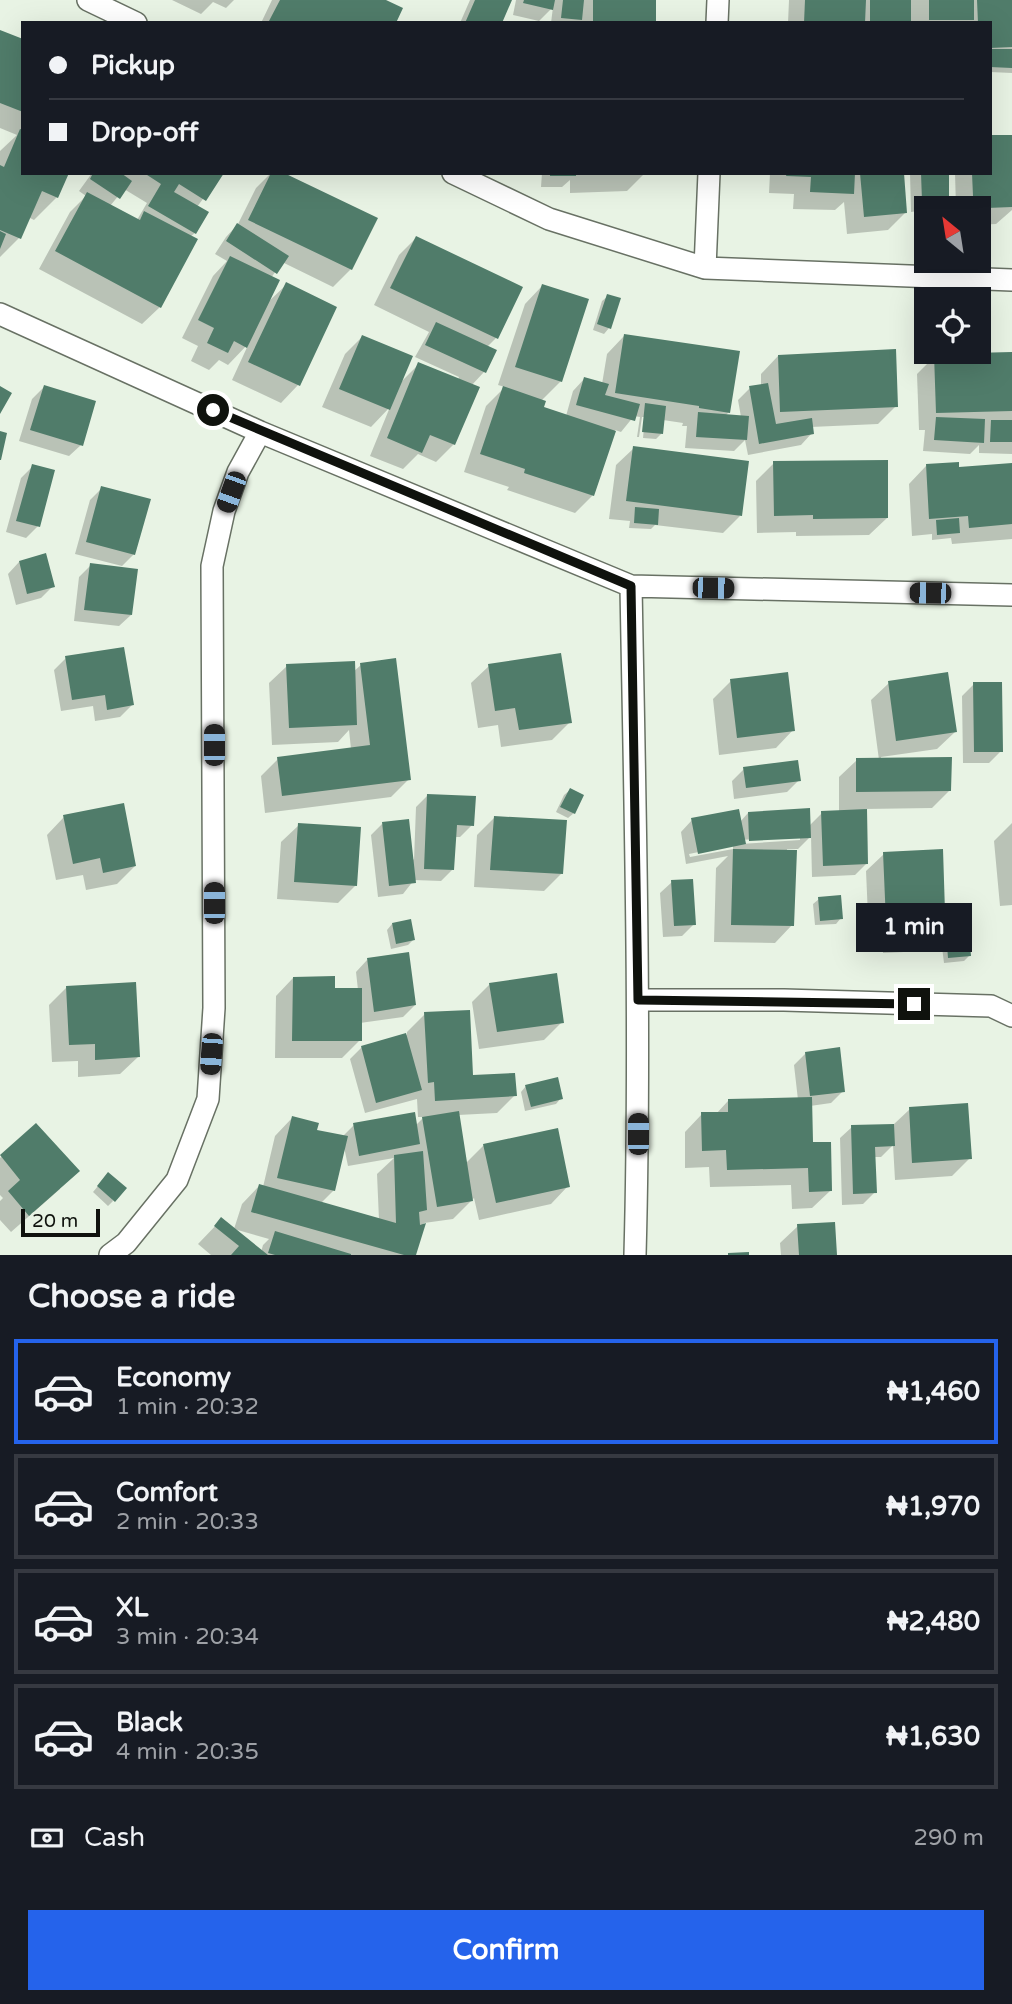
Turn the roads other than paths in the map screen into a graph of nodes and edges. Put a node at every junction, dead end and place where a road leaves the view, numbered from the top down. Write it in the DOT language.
graph roads {
  1 [pos="88,0"];
  2 [pos="718,0"];
  3 [pos="132,21"];
  4 [pos="717,21"];
  5 [pos="457,175"];
  6 [pos="709,175"];
  7 [pos="705,268"];
  8 [pos="1012,280"];
  9 [pos="0,314"];
  10 [pos="260,432"];
  11 [pos="631,586"];
  12 [pos="1012,595"];
  13 [pos="638,1000"];
  14 [pos="1012,1016"];
  15 [pos="110,1255"];
  16 [pos="635,1255"];
  1 -- 3 [label="street"];
  2 -- 4 [label="street"];
  5 -- 7 [label="street"];
  6 -- 7 [label="street"];
  7 -- 8 [label="street"];
  9 -- 10 [label="street"];
  10 -- 11 [label="street"];
  10 -- 15 [label="street"];
  11 -- 12 [label="street"];
  11 -- 13 [label="street"];
  13 -- 14 [label="street"];
  13 -- 16 [label="street"];
}
